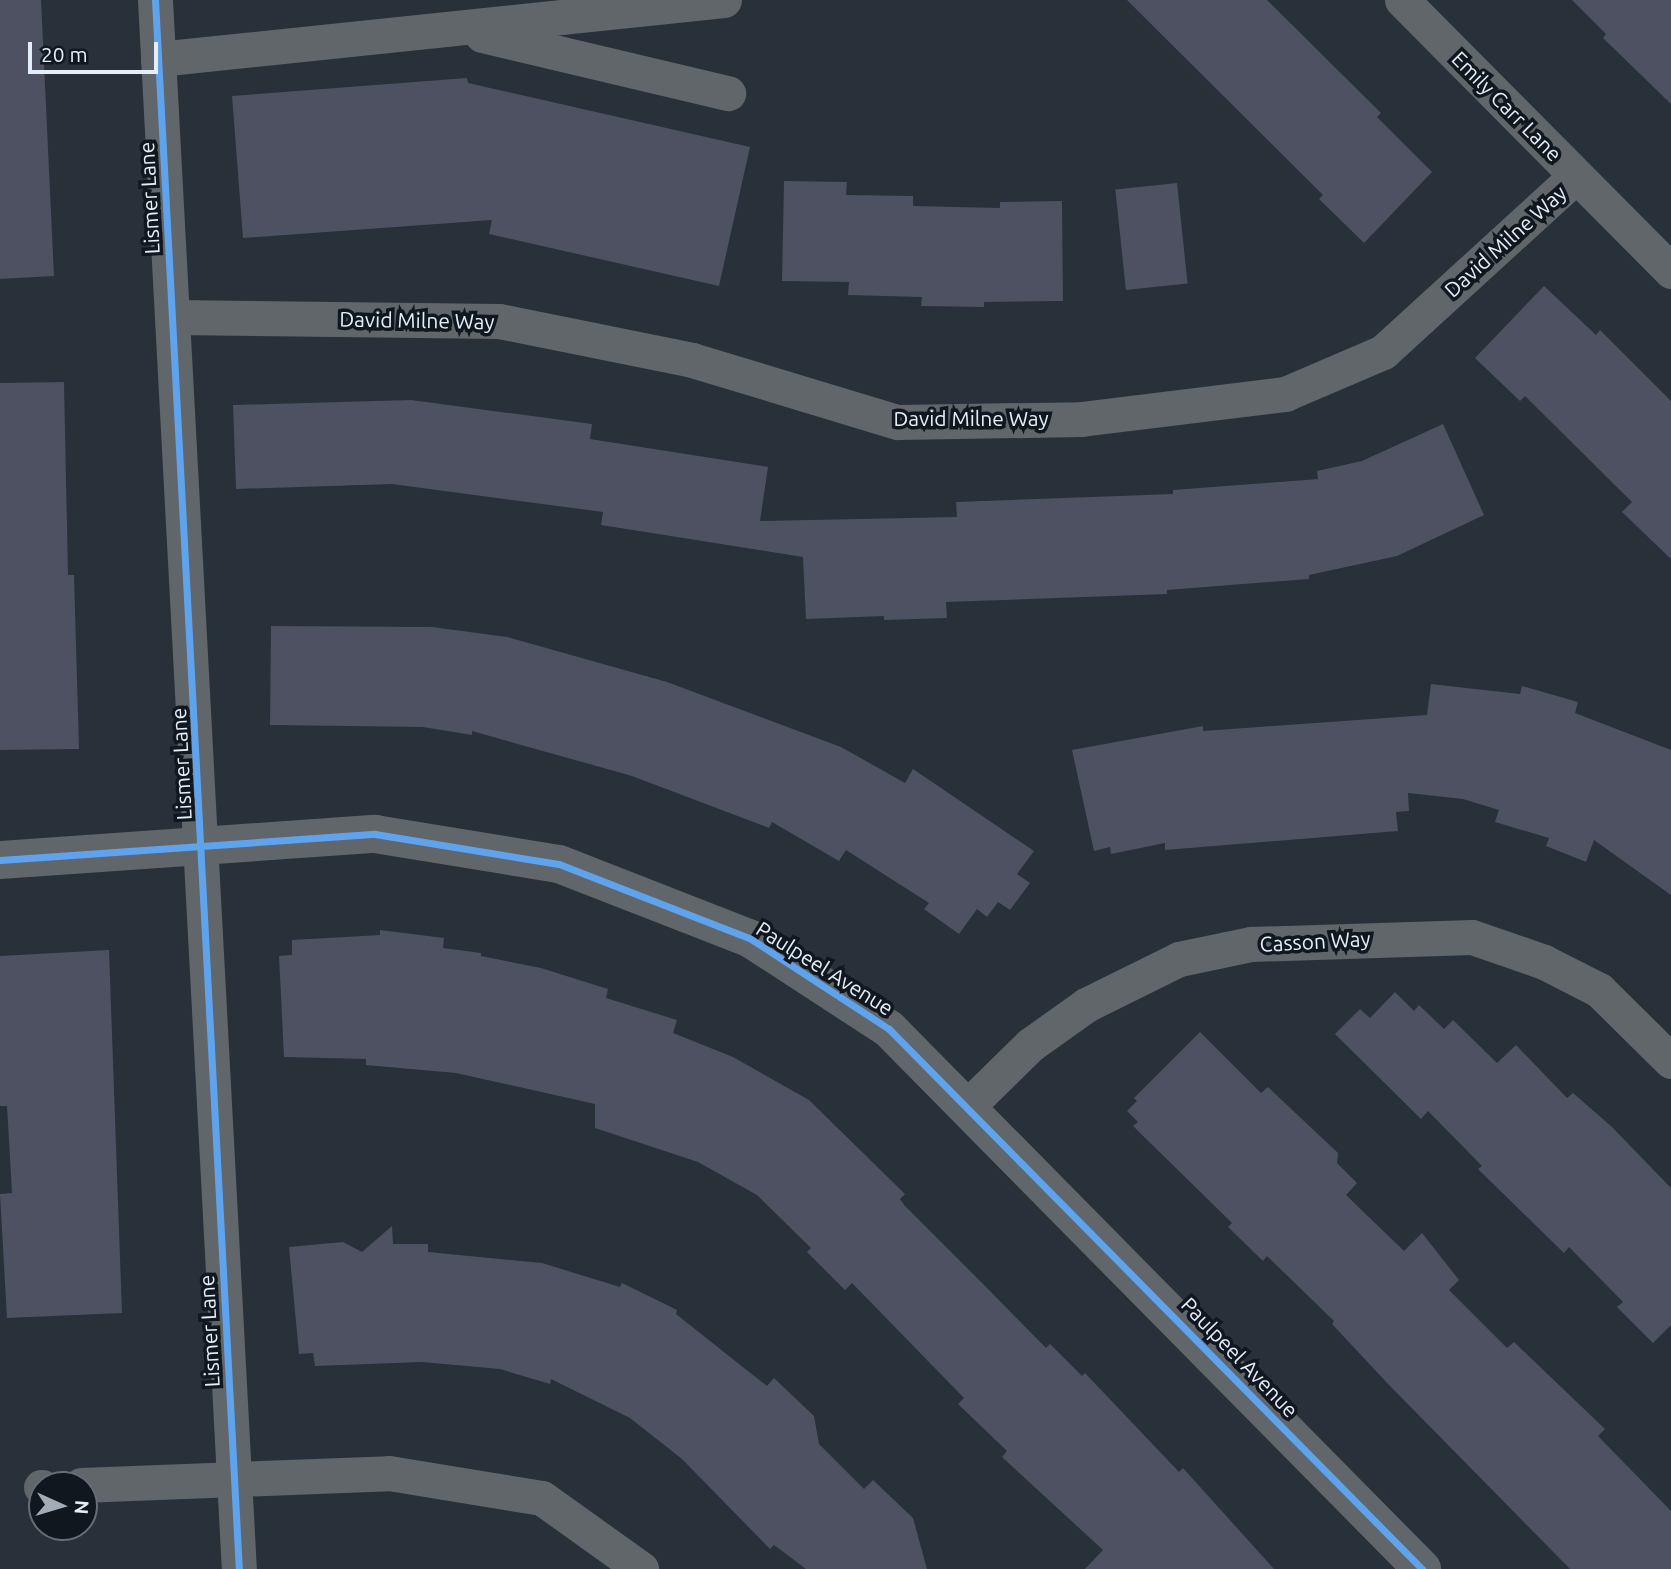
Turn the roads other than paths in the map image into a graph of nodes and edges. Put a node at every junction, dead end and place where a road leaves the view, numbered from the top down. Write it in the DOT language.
graph roads {
  1 [pos="155,0"];
  2 [pos="724,0"];
  3 [pos="1402,0"];
  4 [pos="455,28"];
  5 [pos="159,59"];
  6 [pos="728,93"];
  7 [pos="1576,176"];
  8 [pos="1671,271"];
  9 [pos="173,317"];
  10 [pos="202,846"];
  11 [pos="0,860"];
  12 [pos="1671,1061"];
  13 [pos="969,1105"];
  14 [pos="234,1479"];
  15 [pos="98,1484"];
  16 [pos="239,1569"];
  17 [pos="641,1569"];
  18 [pos="1422,1569"];
  1 -- 5 [label="street, Lismer Lane"];
  2 -- 4 [label="street"];
  3 -- 7 [label="street, Emily Carr Lane"];
  4 -- 5 [label="street"];
  4 -- 6 [label="street"];
  5 -- 9 [label="street, Lismer Lane"];
  7 -- 8 [label="street, Emily Carr Lane"];
  7 -- 9 [label="street, David Milne Way"];
  9 -- 10 [label="street, Lismer Lane"];
  10 -- 11 [label="street, Paulpeel Avenue"];
  10 -- 13 [label="street, Paulpeel Avenue"];
  10 -- 14 [label="street, Lismer Lane"];
  12 -- 13 [label="street, Casson Way"];
  13 -- 18 [label="street, Paulpeel Avenue"];
  14 -- 15 [label="street"];
  14 -- 16 [label="street, Lismer Lane"];
  14 -- 17 [label="street"];
}
